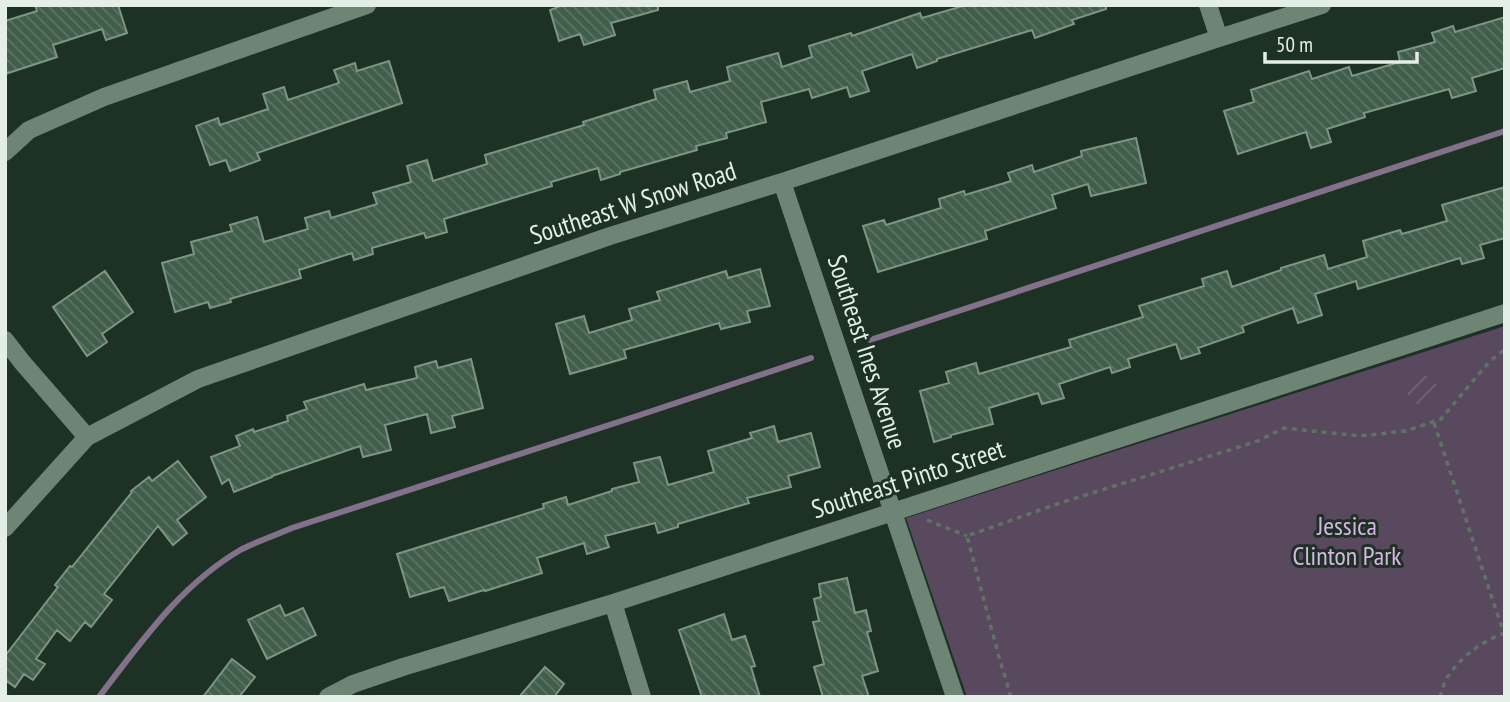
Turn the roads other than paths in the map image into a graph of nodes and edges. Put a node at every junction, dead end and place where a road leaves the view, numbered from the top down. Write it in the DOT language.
graph roads {
  1 [pos="367,5"];
  2 [pos="1208,5"];
  3 [pos="1322,5"];
  4 [pos="1219,38"];
  5 [pos="5,152"];
  6 [pos="782,182"];
  7 [pos="1505,313"];
  8 [pos="5,340"];
  9 [pos="87,437"];
  10 [pos="892,512"];
  11 [pos="5,528"];
  12 [pos="613,603"];
  13 [pos="328,697"];
  14 [pos="642,697"];
  15 [pos="955,697"];
  1 -- 5 [label="street"];
  2 -- 4 [label="street"];
  3 -- 4 [label="street, Southeast W Snow Road"];
  4 -- 6 [label="street, Southeast W Snow Road"];
  6 -- 9 [label="street, Southeast W Snow Road"];
  6 -- 10 [label="street, Southeast Ines Avenue"];
  7 -- 10 [label="street, Southeast Pinto Street"];
  8 -- 9 [label="street"];
  9 -- 11 [label="street, Southeast W Snow Road"];
  10 -- 12 [label="street, Southeast Pinto Street"];
  10 -- 15 [label="street, Southeast Ines Avenue"];
  12 -- 13 [label="street, Southeast Pinto Street"];
  12 -- 14 [label="street"];
}
